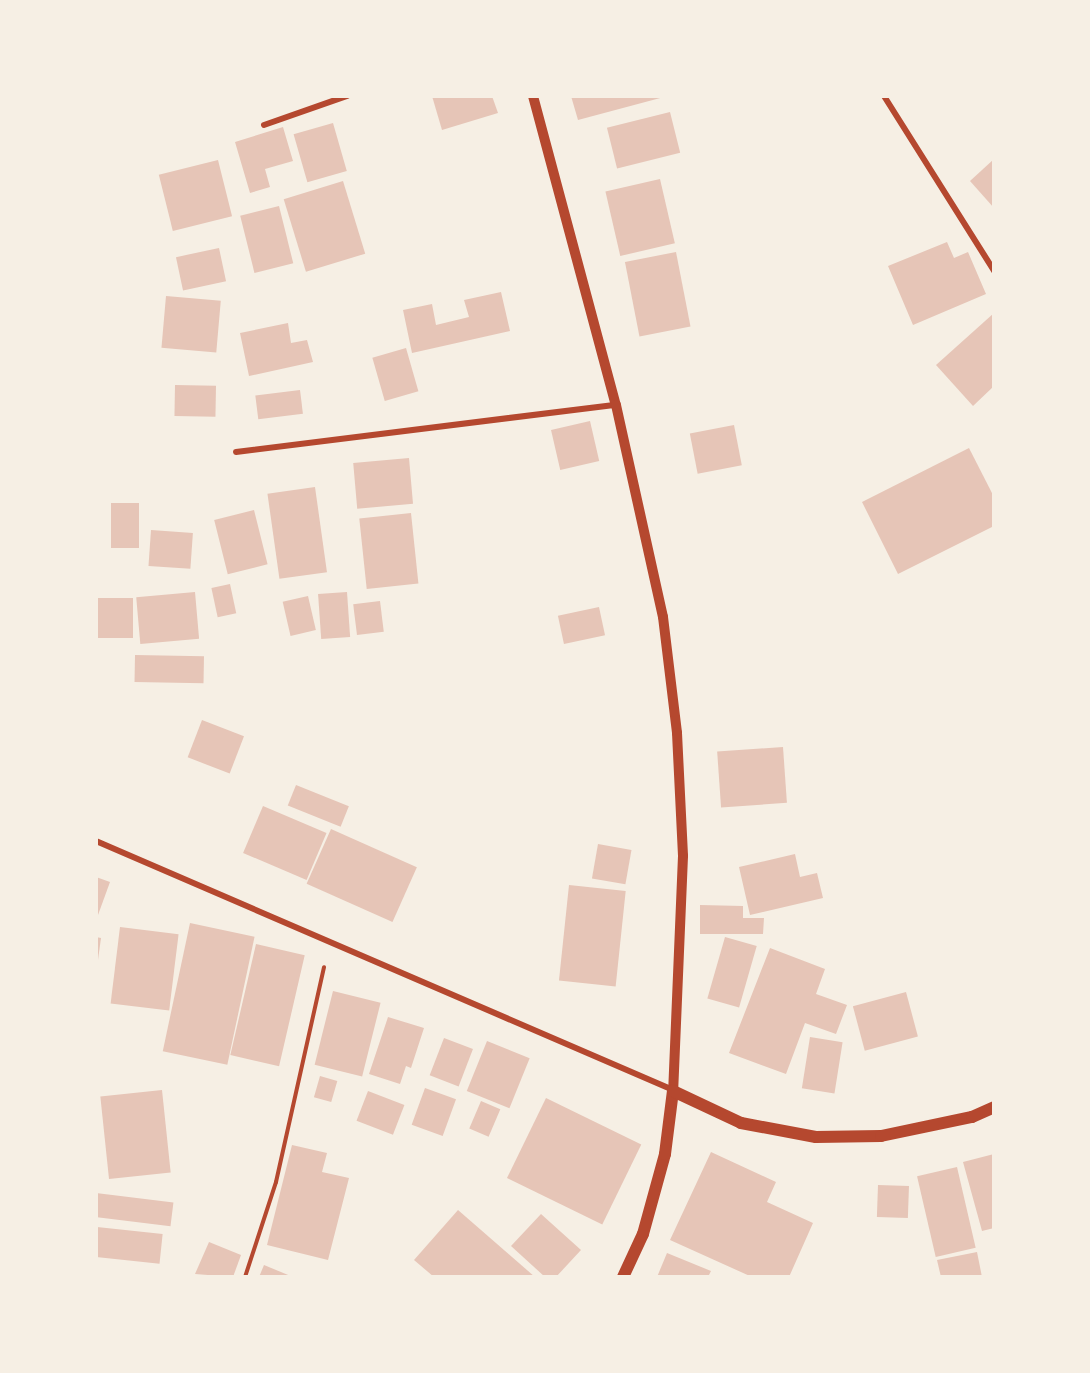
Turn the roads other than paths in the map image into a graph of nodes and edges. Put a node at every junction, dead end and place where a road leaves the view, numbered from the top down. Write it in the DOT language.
graph roads {
  1 [pos="347,96"];
  2 [pos="533,96"];
  3 [pos="884,96"];
  4 [pos="264,125"];
  5 [pos="994,271"];
  6 [pos="616,405"];
  7 [pos="236,452"];
  8 [pos="96,841"];
  9 [pos="674,1091"];
  10 [pos="994,1107"];
  11 [pos="623,1277"];
  1 -- 4 [label="street"];
  2 -- 6 [label="street"];
  3 -- 5 [label="street"];
  6 -- 7 [label="street"];
  6 -- 9 [label="street"];
  8 -- 9 [label="street"];
  9 -- 10 [label="main road"];
  9 -- 11 [label="main road"];
}
